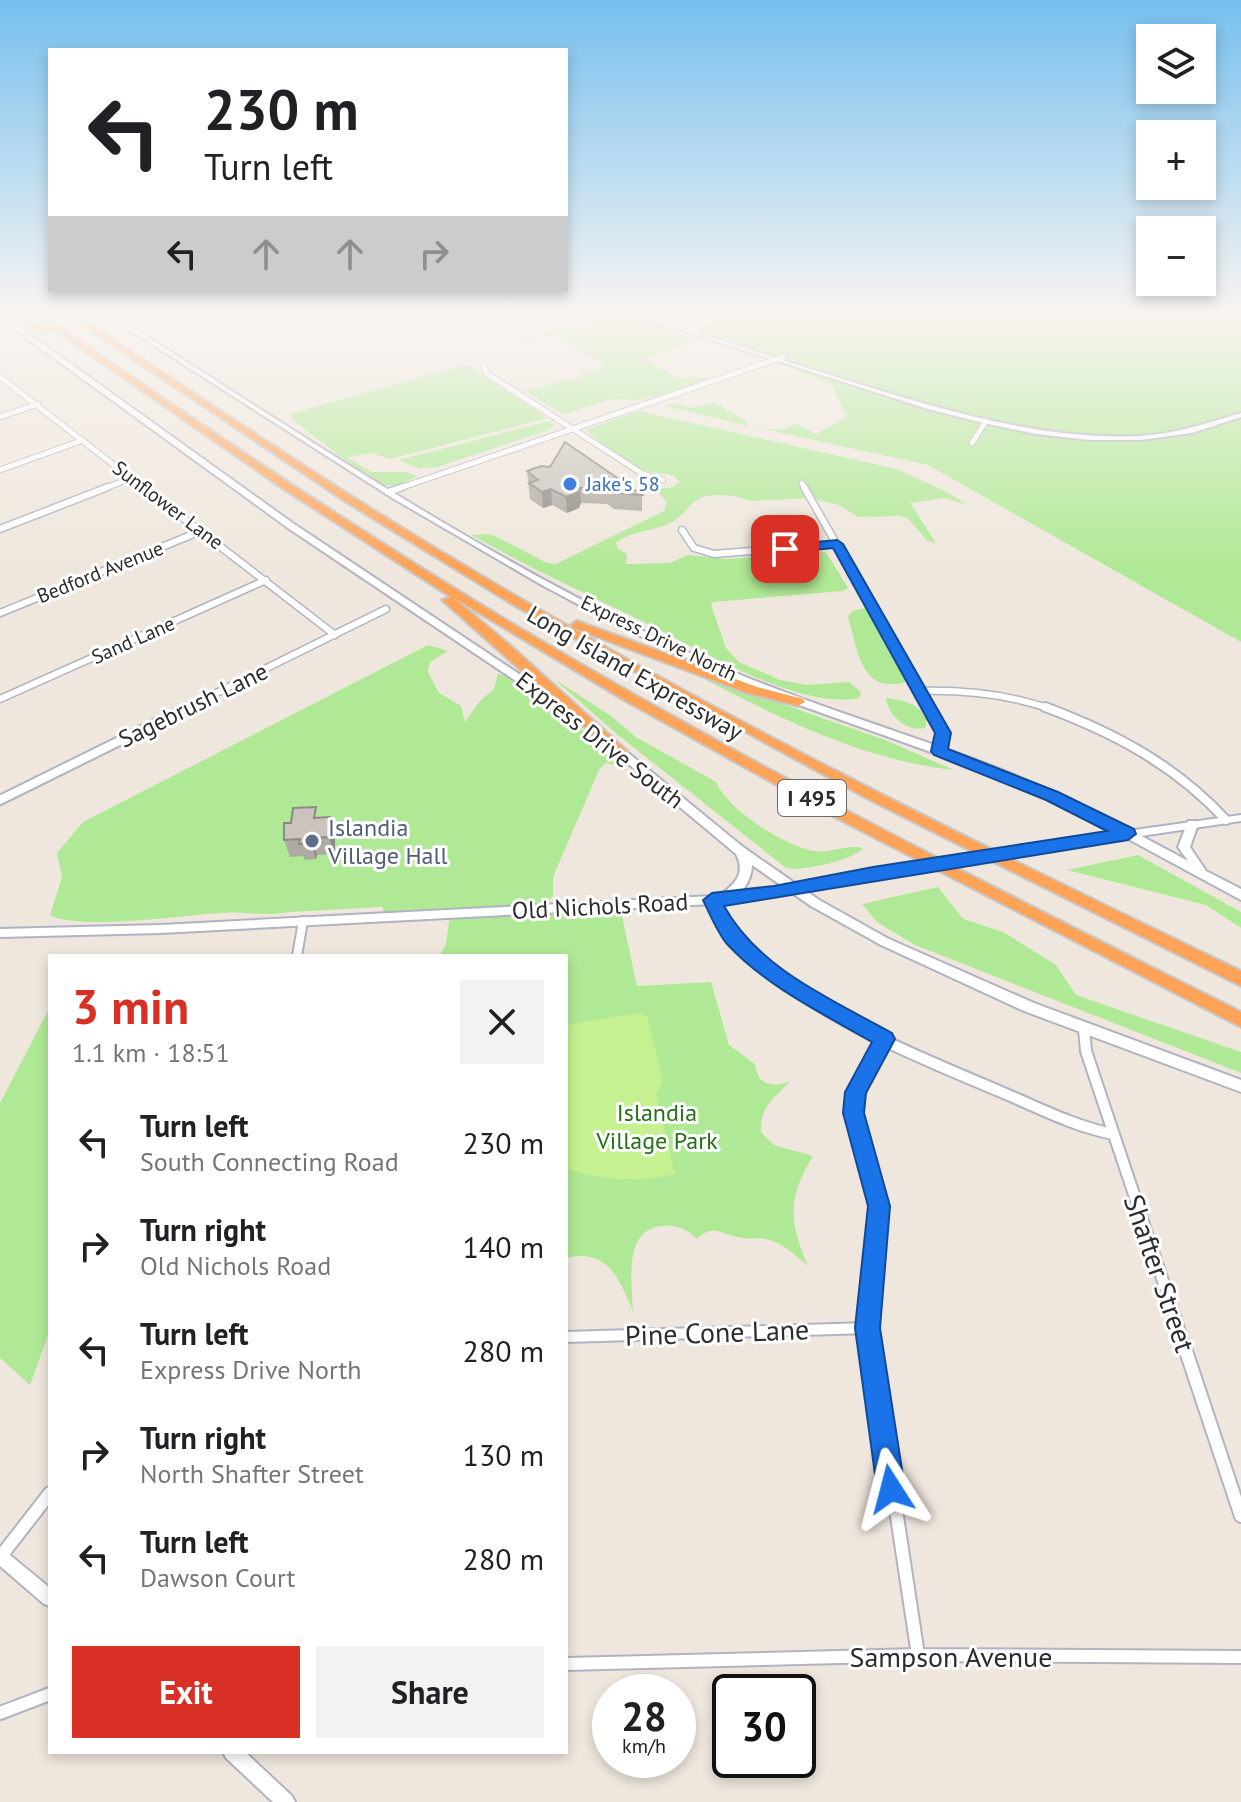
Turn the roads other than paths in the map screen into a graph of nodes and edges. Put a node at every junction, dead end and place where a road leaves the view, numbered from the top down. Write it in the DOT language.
graph roads {
  1 [pos="31,399"];
  2 [pos="115,399"];
  3 [pos="159,399"];
  4 [pos="198,399"];
  5 [pos="242,399"];
  6 [pos="527,399"];
  7 [pos="662,399"];
  8 [pos="909,399"];
  9 [pos="38,404"];
  10 [pos="1241,415"];
  11 [pos="0,417"];
  12 [pos="986,421"];
  13 [pos="574,429"];
  14 [pos="83,440"];
  15 [pos="972,443"];
  16 [pos="0,470"];
  17 [pos="131,478"];
  18 [pos="663,480"];
  19 [pos="802,483"];
  20 [pos="388,492"];
  21 [pos="0,529"];
  22 [pos="682,530"];
  23 [pos="201,531"];
  24 [pos="837,544"];
  25 [pos="394,557"];
  26 [pos="266,580"];
  27 [pos="520,603"];
  28 [pos="386,609"];
  29 [pos="0,613"];
  30 [pos="335,635"];
  31 [pos="920,691"];
  32 [pos="0,699"];
  33 [pos="798,702"];
  34 [pos="620,751"];
  35 [pos="939,751"];
  36 [pos="0,800"];
  37 [pos="1241,818"];
  38 [pos="1226,820"];
  39 [pos="1192,824"];
  40 [pos="1128,834"];
  41 [pos="739,850"];
  42 [pos="1205,876"];
  43 [pos="795,889"];
  44 [pos="1241,895"];
  45 [pos="718,900"];
  46 [pos="303,921"];
  47 [pos="0,933"];
  48 [pos="297,954"];
  49 [pos="1241,979"];
  50 [pos="1241,1020"];
  51 [pos="1084,1029"];
  52 [pos="884,1039"];
  53 [pos="1241,1086"];
  54 [pos="1113,1134"];
  55 [pos="868,1328"];
  56 [pos="568,1337"];
  57 [pos="48,1496"];
  58 [pos="1241,1516"];
  59 [pos="0,1556"];
  60 [pos="48,1596"];
  61 [pos="918,1655"];
  62 [pos="1241,1657"];
  63 [pos="568,1664"];
  64 [pos="48,1695"];
  65 [pos="0,1713"];
  66 [pos="234,1754"];
  67 [pos="286,1802"];
  1 -- 9 [label="street, Sunflower Lane"];
  2 -- 34 [label="main road, Express Drive South"];
  3 -- 25 [label="highway, Long Island Expressway / I 495"];
  4 -- 27 [label="highway, Long Island Expressway / I 495"];
  5 -- 20 [label="main road, Express Drive North"];
  6 -- 13 [label="street"];
  7 -- 13 [label="street"];
  8 -- 12 [label="main road"];
  9 -- 11 [label="street"];
  9 -- 14 [label="street, Sunflower Lane"];
  10 -- 12 [label="main road"];
  12 -- 15 [label="street"];
  13 -- 18 [label="street"];
  13 -- 20 [label="street"];
  14 -- 16 [label="street"];
  14 -- 17 [label="street, Sunflower Lane"];
  17 -- 21 [label="street"];
  17 -- 23 [label="street, Sunflower Lane"];
  19 -- 24 [label="street"];
  20 -- 33 [label="main road, Express Drive North"];
  22 -- 24 [label="street"];
  23 -- 26 [label="street, Sunflower Lane"];
  23 -- 29 [label="street, Bedford Avenue"];
  24 -- 31 [label="street"];
  25 -- 34 [label="highway"];
  25 -- 50 [label="highway, Long Island Expressway / I 495"];
  26 -- 30 [label="street, Sunflower Lane"];
  26 -- 32 [label="street, Sand Lane"];
  27 -- 33 [label="highway"];
  27 -- 49 [label="highway, Long Island Expressway / I 495"];
  28 -- 30 [label="street, Sagebrush Lane"];
  30 -- 36 [label="street, Sagebrush Lane"];
  31 -- 35 [label="street"];
  31 -- 38 [label="street"];
  33 -- 35 [label="main road, Express Drive North"];
  34 -- 41 [label="main road, Express Drive South"];
  35 -- 40 [label="main road, Express Drive North"];
  37 -- 38 [label="street, Old Nichols Road"];
  38 -- 39 [label="street, Old Nichols Road"];
  39 -- 40 [label="street, Old Nichols Road"];
  39 -- 42 [label="main road"];
  40 -- 42 [label="main road, Express Drive North"];
  40 -- 43 [label="street, Old Nichols Road, bridge"];
  41 -- 43 [label="main road, Express Drive South"];
  41 -- 45 [label="main road"];
  42 -- 44 [label="main road, Express Drive North"];
  43 -- 45 [label="street, Old Nichols Road"];
  43 -- 51 [label="main road, Express Drive South"];
  45 -- 46 [label="street, Old Nichols Road"];
  45 -- 52 [label="street"];
  46 -- 47 [label="street, Old Nichols Road"];
  46 -- 48 [label="street"];
  51 -- 53 [label="main road, Express Drive South"];
  51 -- 54 [label="street, Shafter Street"];
  52 -- 54 [label="street"];
  52 -- 55 [label="street"];
  54 -- 58 [label="street, Shafter Street"];
  55 -- 56 [label="street, Pine Cone Lane"];
  55 -- 61 [label="street"];
  57 -- 59 [label="street"];
  59 -- 60 [label="street"];
  61 -- 62 [label="street, Sampson Avenue"];
  61 -- 63 [label="street, Sampson Avenue"];
  64 -- 65 [label="street"];
  66 -- 67 [label="street"];
}
